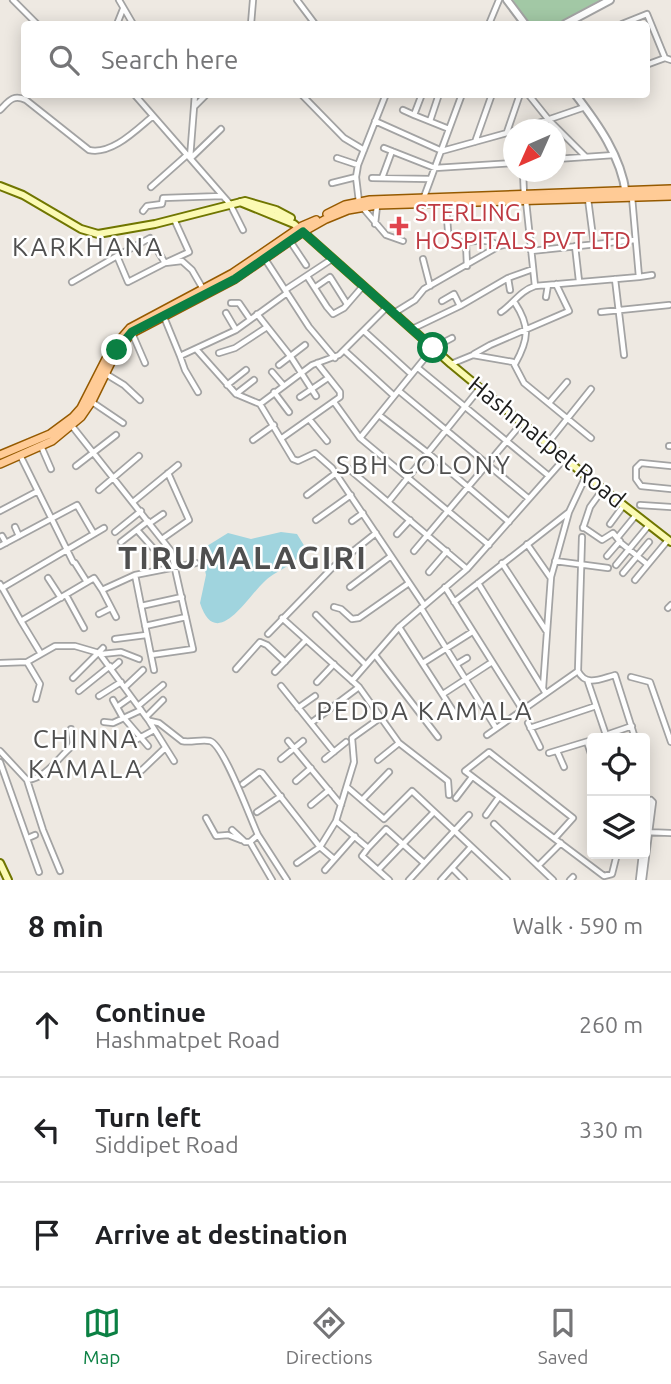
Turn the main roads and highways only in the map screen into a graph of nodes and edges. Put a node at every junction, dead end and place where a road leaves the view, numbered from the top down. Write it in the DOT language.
graph roads {
  1 [pos="0,186"];
  2 [pos="671,189"];
  3 [pos="629,194"];
  4 [pos="671,196"];
  5 [pos="525,198"];
  6 [pos="361,204"];
  7 [pos="303,229"];
  8 [pos="363,285"];
  9 [pos="0,455"];
  10 [pos="0,464"];
  11 [pos="669,541"];
  12 [pos="0,863"];
  13 [pos="8,880"];
  1 -- 7 [label="main road"];
  2 -- 3 [label="main road"];
  3 -- 4 [label="main road"];
  3 -- 5 [label="main road"];
  3 -- 5 [label="main road"];
  5 -- 6 [label="main road"];
  5 -- 6 [label="main road"];
  6 -- 7 [label="main road"];
  7 -- 8 [label="main road, Hashmatpet Road"];
  7 -- 8 [label="main road, Hashmatpet Road"];
  7 -- 9 [label="main road"];
  7 -- 10 [label="main road"];
  8 -- 11 [label="main road, Hashmatpet Road"];
  12 -- 13 [label="main road"];
}
